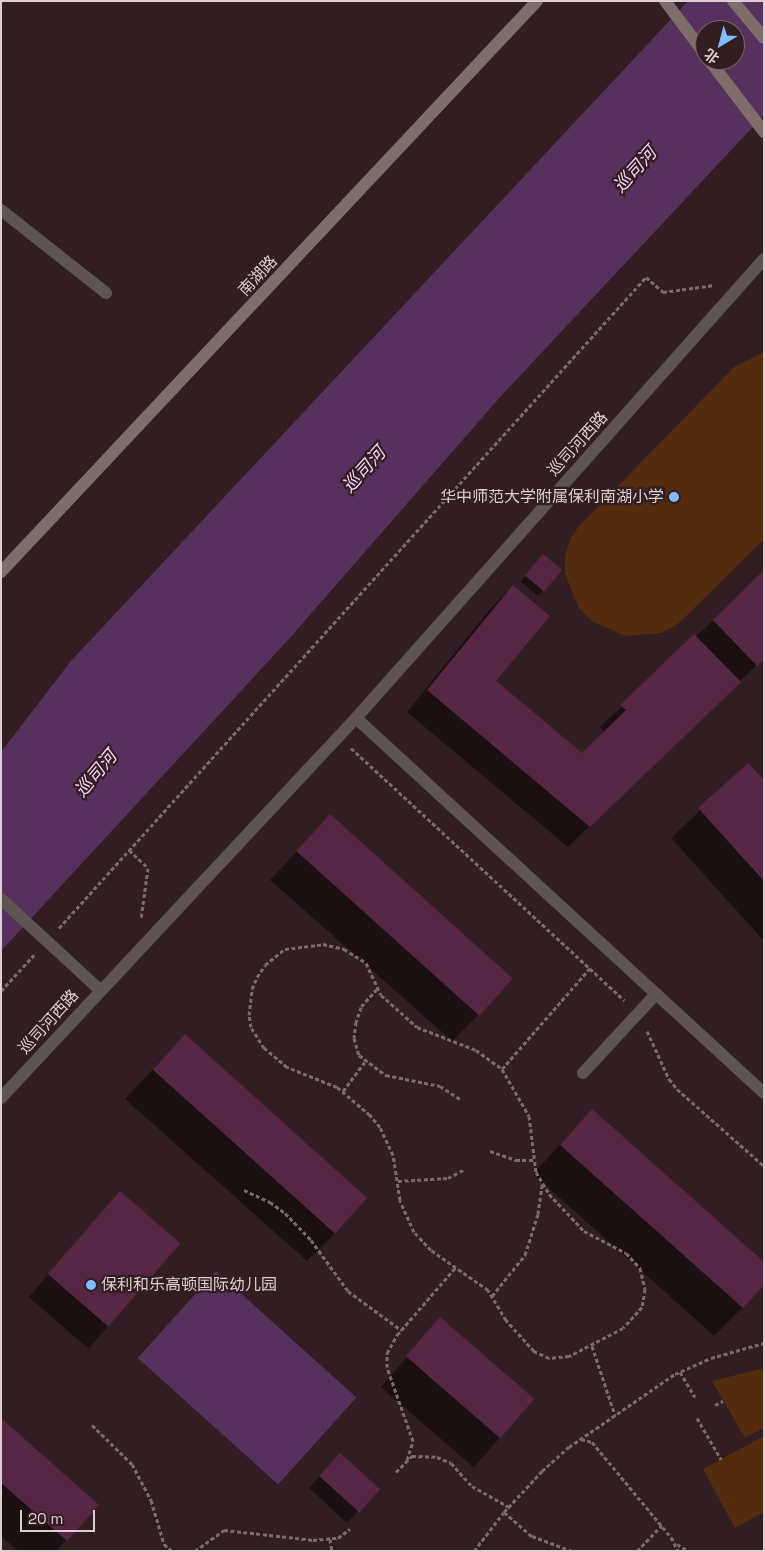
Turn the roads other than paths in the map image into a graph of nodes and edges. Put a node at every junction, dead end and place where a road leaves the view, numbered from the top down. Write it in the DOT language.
graph roads {
  1 [pos="538,1"];
  2 [pos="665,1"];
  3 [pos="733,1"];
  4 [pos="764,38"];
  5 [pos="695,41"];
  6 [pos="717,70"];
  7 [pos="764,132"];
  8 [pos="1,210"];
  9 [pos="764,259"];
  10 [pos="106,293"];
  11 [pos="1,572"];
  12 [pos="356,718"];
  13 [pos="1,899"];
  14 [pos="100,990"];
  15 [pos="656,994"];
  16 [pos="583,1073"];
  17 [pos="764,1093"];
  18 [pos="1,1098"];
  1 -- 11 [label="main road, 南湖路"];
  2 -- 5 [label="main road"];
  3 -- 4 [label="main road"];
  6 -- 7 [label="main road"];
  8 -- 10 [label="street"];
  9 -- 12 [label="street, 巡司河西路"];
  12 -- 14 [label="street, 巡司河西路"];
  12 -- 15 [label="street"];
  13 -- 14 [label="street"];
  14 -- 18 [label="street, 巡司河西路"];
  15 -- 16 [label="street"];
  15 -- 17 [label="street"];
}
